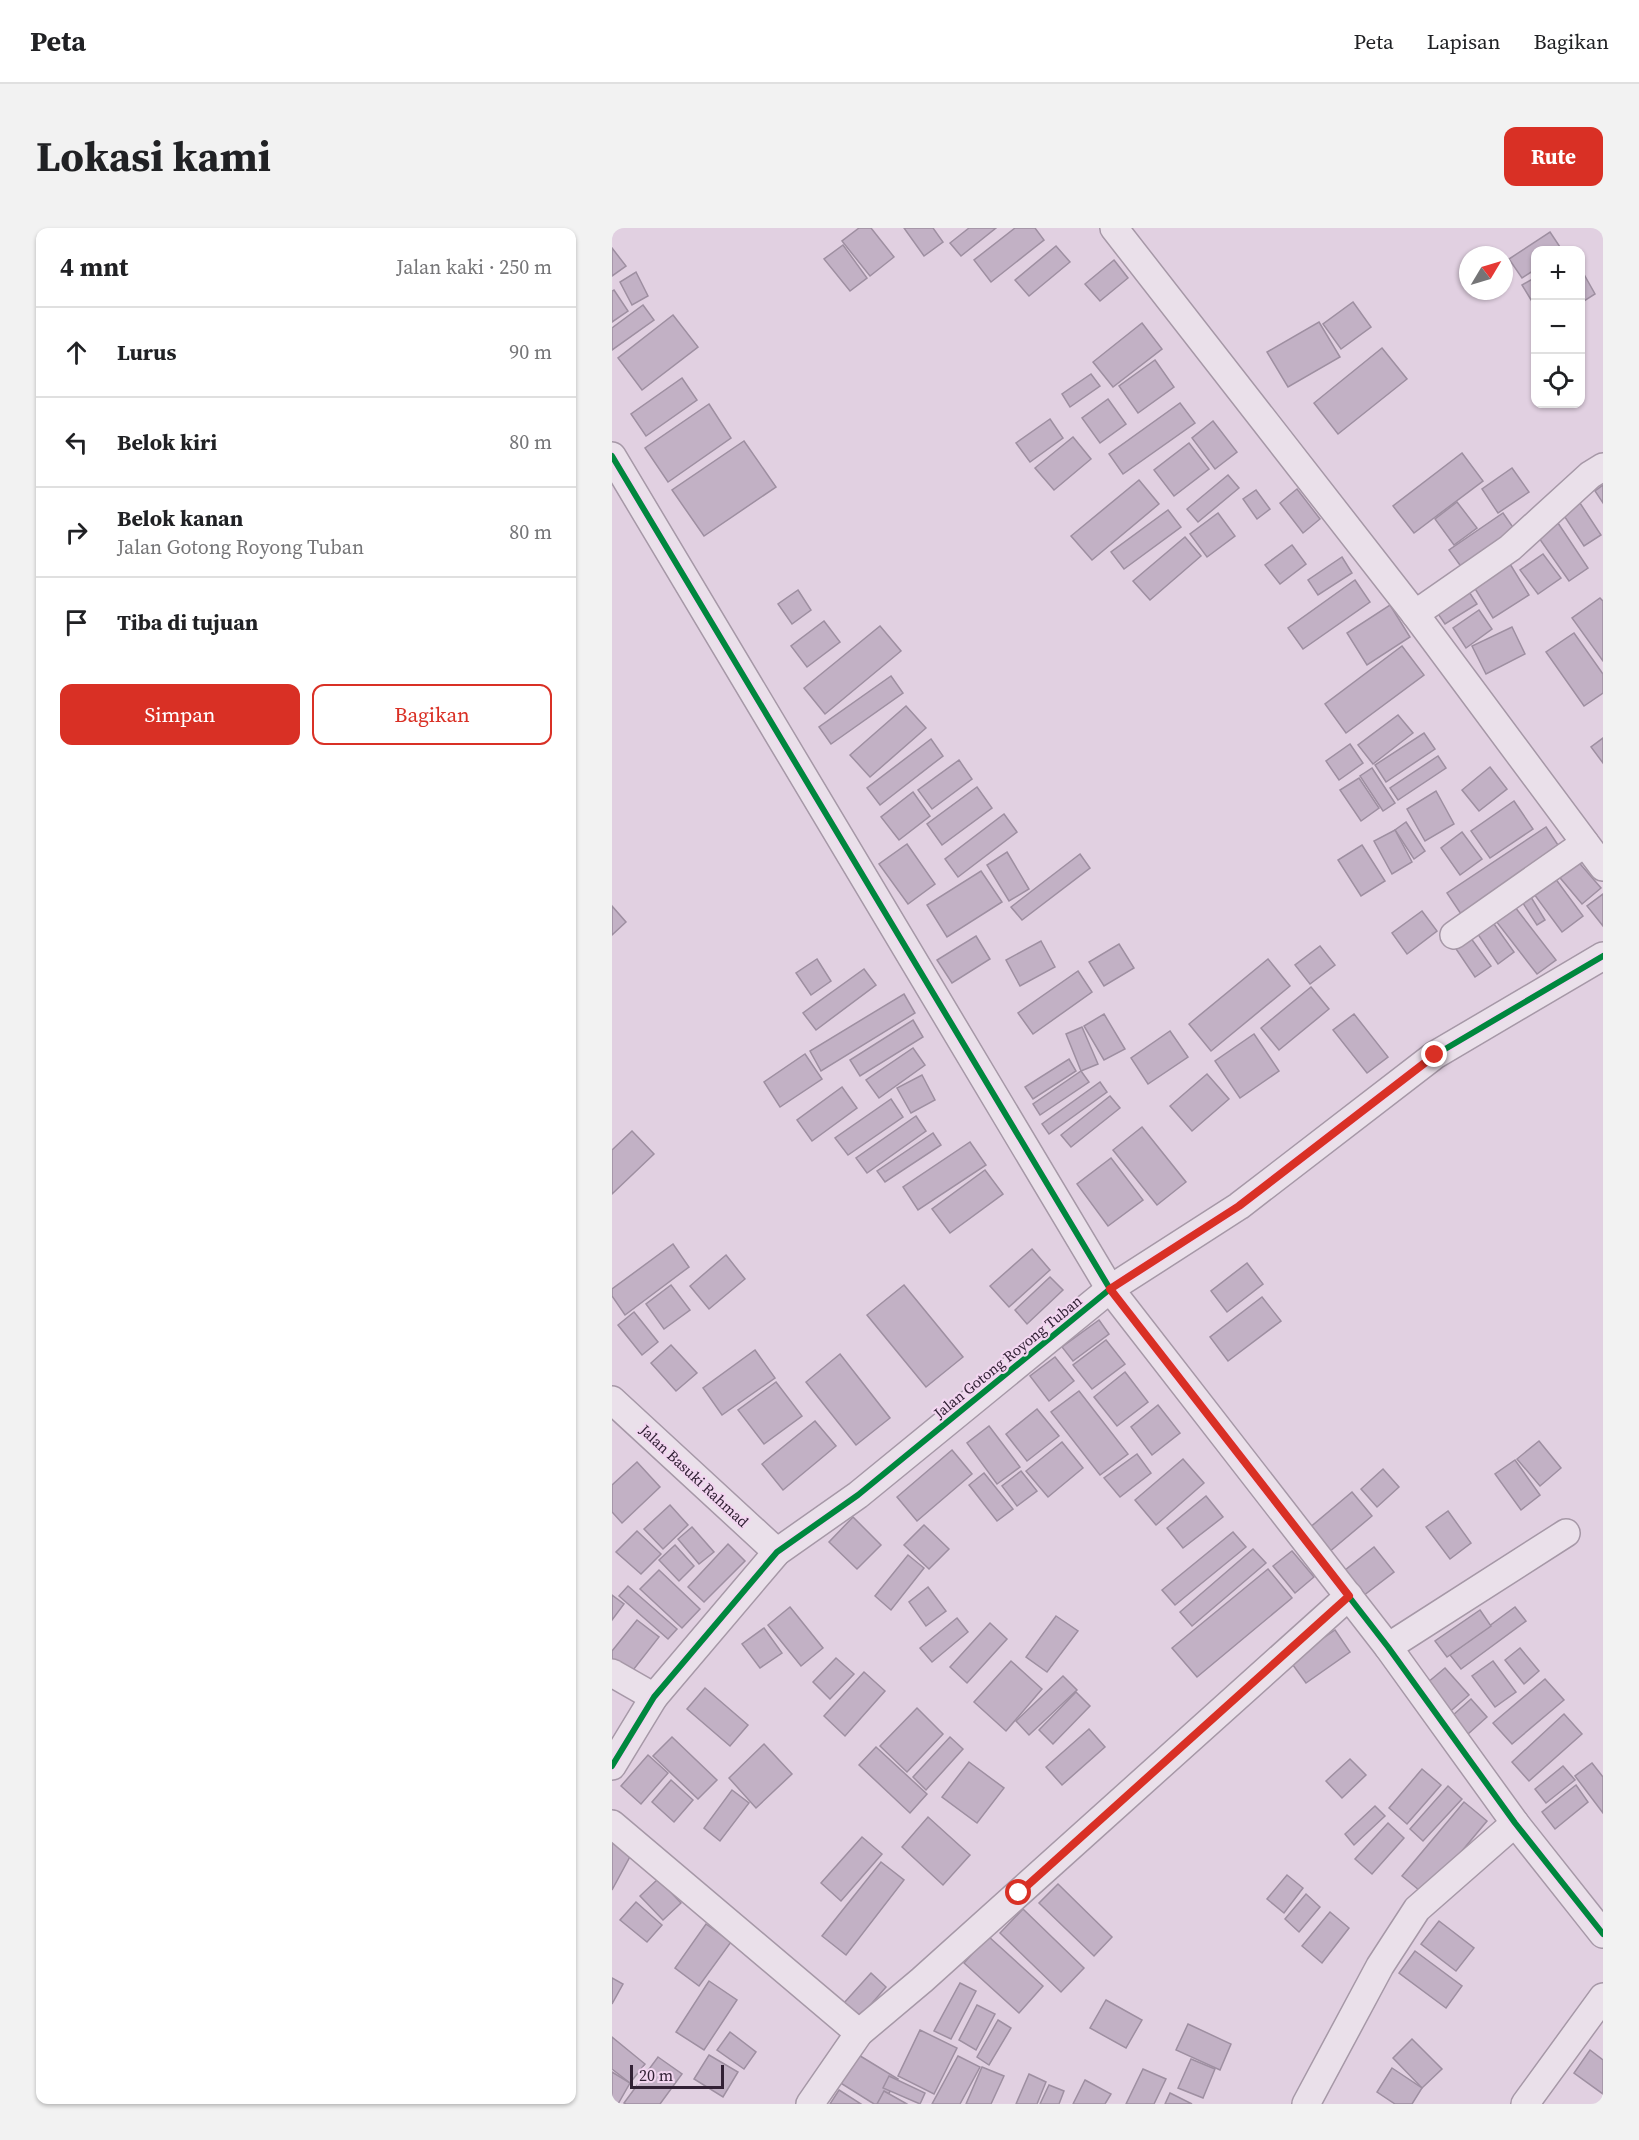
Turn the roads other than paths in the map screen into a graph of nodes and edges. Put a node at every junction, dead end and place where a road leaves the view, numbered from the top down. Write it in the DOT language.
graph roads {
  1 [pos="1113,228"];
  2 [pos="612,456"];
  3 [pos="1603,467"];
  4 [pos="1414,614"];
  5 [pos="1585,843"];
  6 [pos="1603,867"];
  7 [pos="1454,935"];
  8 [pos="1603,956"];
  9 [pos="1110,1289"];
  10 [pos="612,1400"];
  11 [pos="1566,1533"];
  12 [pos="777,1552"];
  13 [pos="1349,1596"];
  14 [pos="1388,1647"];
  15 [pos="612,1672"];
  16 [pos="654,1697"];
  17 [pos="612,1767"];
  18 [pos="1515,1823"];
  19 [pos="612,1824"];
  20 [pos="1603,1934"];
  21 [pos="1603,1997"];
  22 [pos="859,2033"];
  23 [pos="810,2104"];
  24 [pos="1306,2104"];
  25 [pos="1525,2104"];
  1 -- 4 [label="street"];
  2 -- 9 [label="street"];
  3 -- 4 [label="street"];
  4 -- 5 [label="street"];
  5 -- 6 [label="street"];
  5 -- 7 [label="street"];
  8 -- 9 [label="street, Jalan Gotong Royong Tuban"];
  9 -- 12 [label="street, Jalan Gotong Royong Tuban"];
  9 -- 13 [label="street"];
  10 -- 12 [label="street, Jalan Basuki Rahmad"];
  11 -- 14 [label="street"];
  12 -- 16 [label="street, Jalan Gotong Royong Tuban"];
  13 -- 14 [label="street"];
  13 -- 22 [label="street"];
  14 -- 18 [label="street"];
  15 -- 16 [label="street"];
  16 -- 17 [label="street, Jalan Gotong Royong Tuban"];
  18 -- 20 [label="street"];
  18 -- 24 [label="street"];
  19 -- 22 [label="street"];
  21 -- 25 [label="street"];
  22 -- 23 [label="street"];
}
